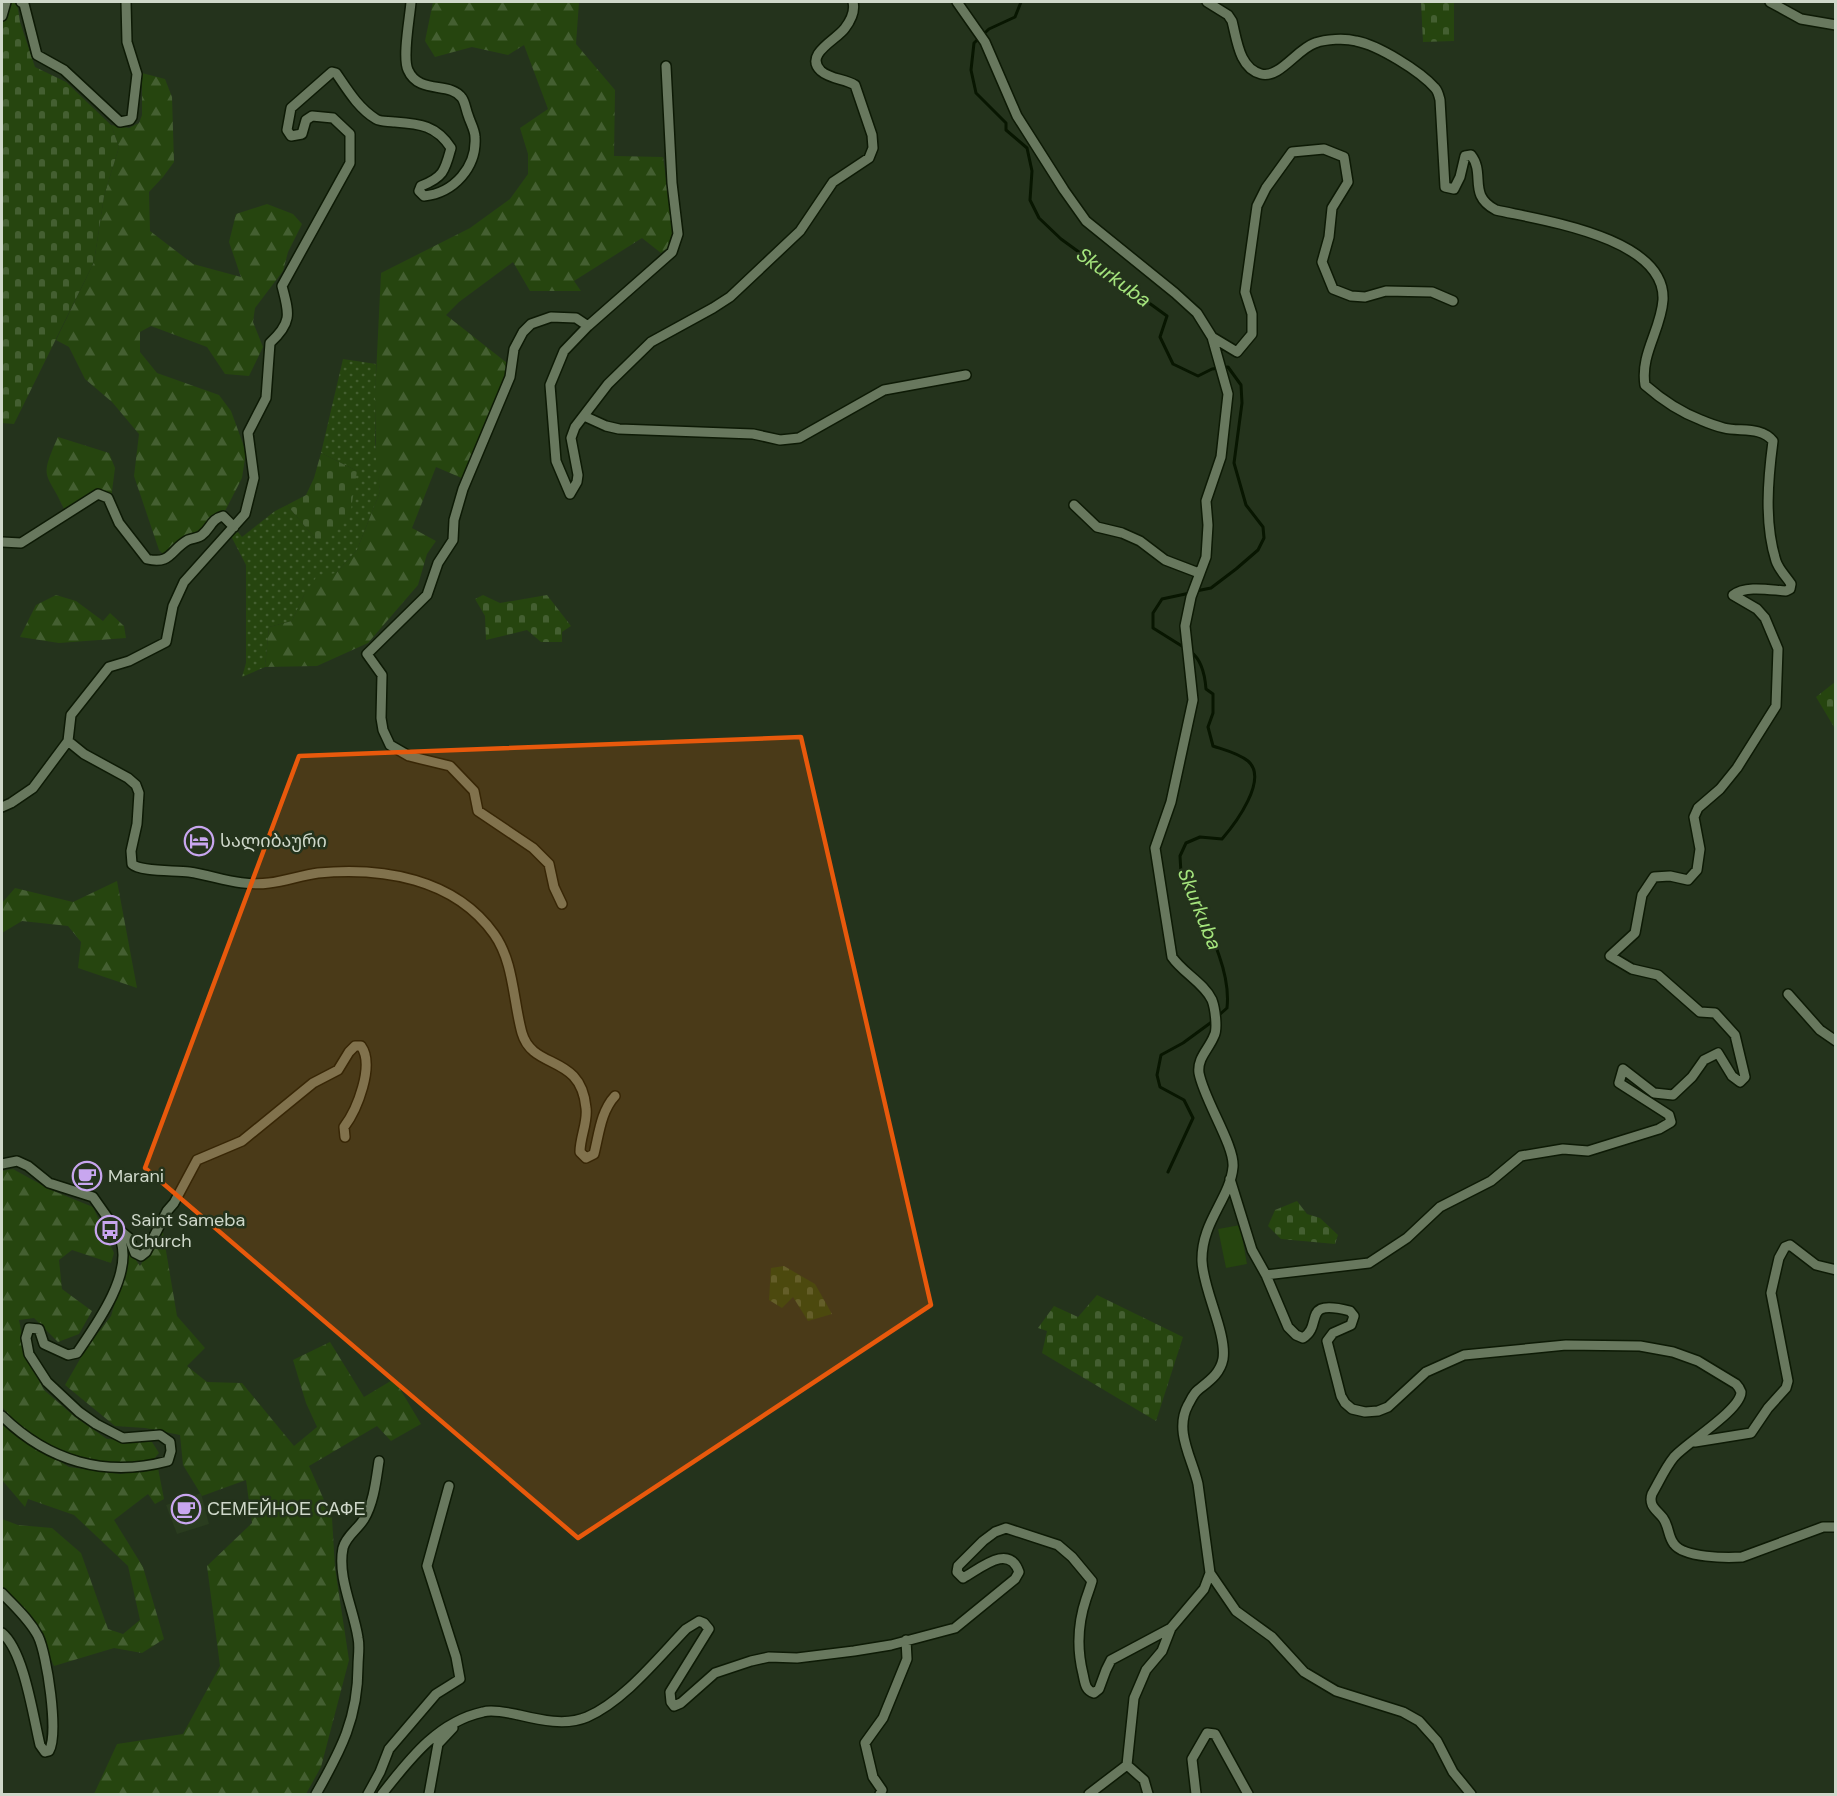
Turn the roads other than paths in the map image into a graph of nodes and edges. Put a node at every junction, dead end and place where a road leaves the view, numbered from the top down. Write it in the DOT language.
graph roads {
  1 [pos="6,2"];
  2 [pos="21,2"];
  3 [pos="126,2"];
  4 [pos="411,2"];
  5 [pos="853,2"];
  6 [pos="957,2"];
  7 [pos="1207,2"];
  8 [pos="1770,2"];
  9 [pos="2,16"];
  10 [pos="1836,25"];
  11 [pos="666,66"];
  12 [pos="1453,301"];
  13 [pos="588,326"];
  14 [pos="1212,337"];
  15 [pos="966,375"];
  16 [pos="584,416"];
  17 [pos="1074,505"];
  18 [pos="234,527"];
  19 [pos="2,542"];
  20 [pos="1199,573"];
  21 [pos="68,741"];
  22 [pos="2,807"];
  23 [pos="562,904"];
  24 [pos="1788,994"];
  25 [pos="1836,1041"];
  26 [pos="615,1095"];
  27 [pos="345,1137"];
  28 [pos="2,1164"];
  29 [pos="1230,1179"];
  30 [pos="112,1224"];
  31 [pos="1836,1270"];
  32 [pos="1266,1275"];
  33 [pos="2,1416"];
  34 [pos="1693,1442"];
  35 [pos="379,1461"];
  36 [pos="449,1486"];
  37 [pos="1836,1527"];
  38 [pos="1210,1574"];
  39 [pos="2,1593"];
  40 [pos="1171,1628"];
  41 [pos="2,1633"];
  42 [pos="906,1640"];
  43 [pos="461,1719"];
  44 [pos="1127,1765"];
  45 [pos="316,1794"];
  46 [pos="368,1794"];
  47 [pos="382,1794"];
  48 [pos="429,1794"];
  49 [pos="880,1794"];
  50 [pos="1089,1794"];
  51 [pos="1148,1794"];
  52 [pos="1196,1794"];
  53 [pos="1248,1794"];
  54 [pos="1471,1794"];
  1 -- 9 [label="street"];
  2 -- 3 [label="street"];
  4 -- 18 [label="street"];
  5 -- 16 [label="street"];
  6 -- 14 [label="street"];
  7 -- 32 [label="street"];
  8 -- 10 [label="street"];
  11 -- 13 [label="street"];
  12 -- 14 [label="street"];
  13 -- 16 [label="street"];
  13 -- 23 [label="street"];
  14 -- 20 [label="street"];
  15 -- 16 [label="street"];
  17 -- 20 [label="street"];
  18 -- 19 [label="street"];
  18 -- 21 [label="street"];
  20 -- 29 [label="street"];
  21 -- 22 [label="street"];
  21 -- 26 [label="street"];
  24 -- 25 [label="street"];
  27 -- 30 [label="street"];
  28 -- 30 [label="street"];
  29 -- 32 [label="street"];
  29 -- 38 [label="street"];
  30 -- 33 [label="street"];
  31 -- 34 [label="street"];
  32 -- 34 [label="street"];
  34 -- 37 [label="street"];
  35 -- 45 [label="street"];
  36 -- 46 [label="street"];
  38 -- 40 [label="street"];
  38 -- 54 [label="street"];
  39 -- 41 [label="street"];
  40 -- 42 [label="street"];
  40 -- 44 [label="street"];
  42 -- 43 [label="street"];
  42 -- 49 [label="street"];
  43 -- 47 [label="street"];
  43 -- 48 [label="street"];
  44 -- 50 [label="street"];
  44 -- 51 [label="street"];
  52 -- 53 [label="street"];
}
